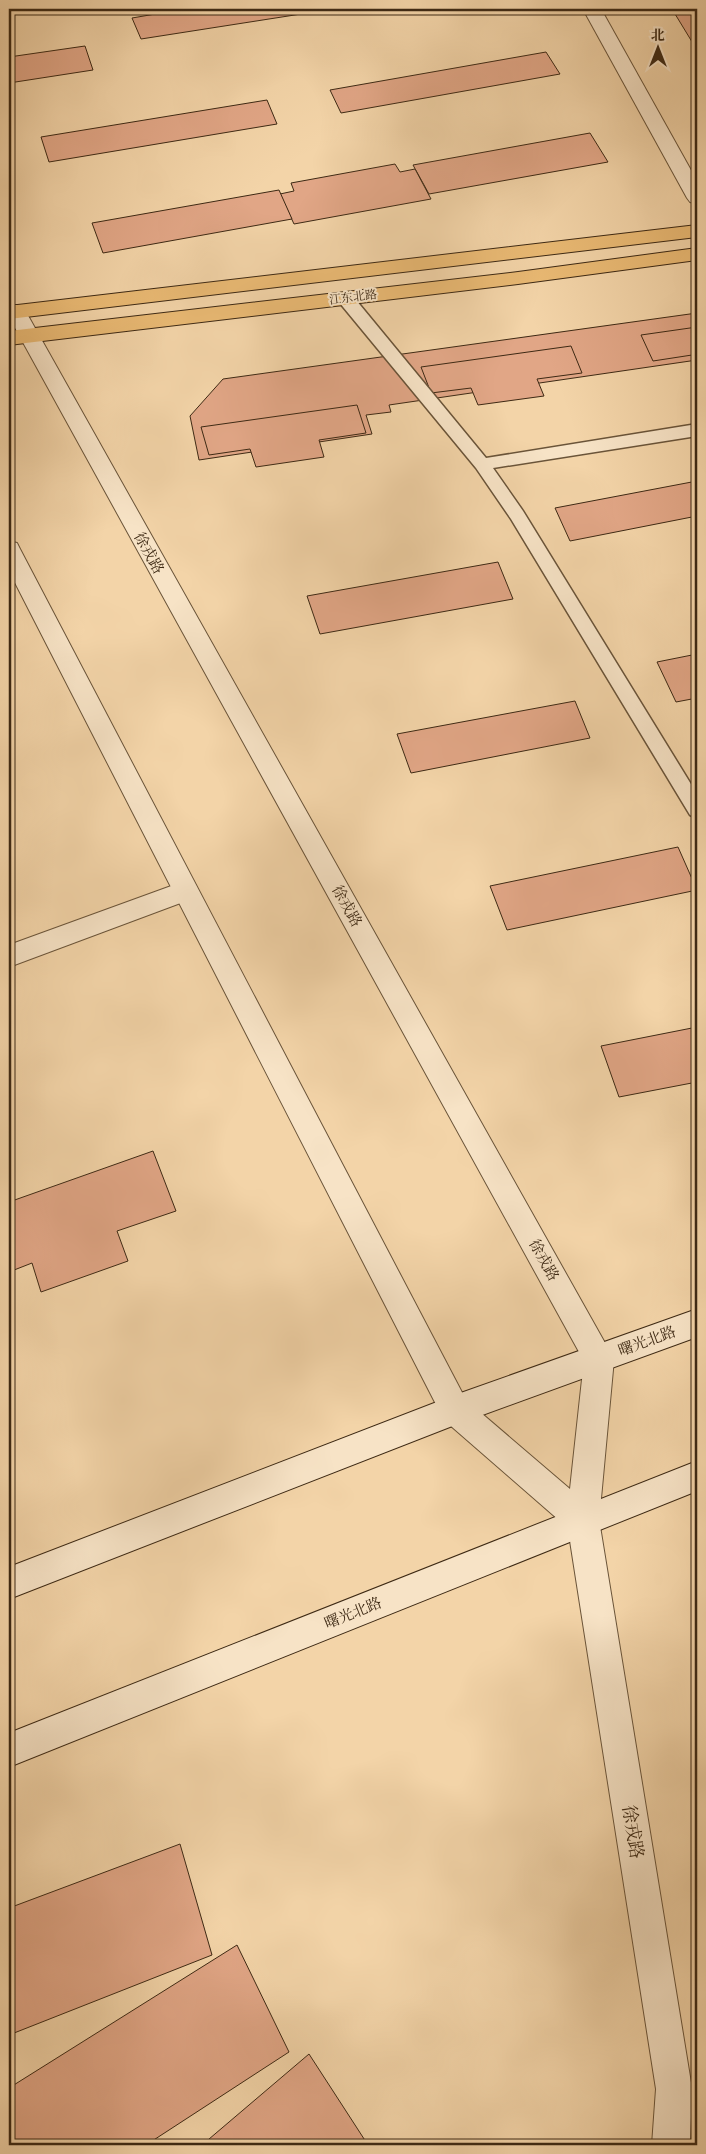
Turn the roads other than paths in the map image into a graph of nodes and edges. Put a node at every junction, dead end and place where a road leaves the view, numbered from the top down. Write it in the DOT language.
graph roads {
  1 [pos="592,9"];
  2 [pos="697,198"];
  3 [pos="697,231"];
  4 [pos="697,254"];
  5 [pos="345,298"];
  6 [pos="12,312"];
  7 [pos="19,337"];
  8 [pos="697,430"];
  9 [pos="482,464"];
  10 [pos="9,548"];
  11 [pos="697,810"];
  12 [pos="185,890"];
  13 [pos="9,956"];
  14 [pos="697,1323"];
  15 [pos="599,1359"];
  16 [pos="455,1410"];
  17 [pos="697,1476"];
  18 [pos="583,1520"];
  19 [pos="9,1583"];
  20 [pos="9,1750"];
  21 [pos="671,2145"];
  1 -- 2 [label="street"];
  3 -- 6 [label="main road, 江东北路"];
  4 -- 5 [label="main road, 江东北路"];
  5 -- 7 [label="main road, 江东北路"];
  5 -- 9 [label="lane"];
  6 -- 7 [label="street, 徐戎路"];
  7 -- 15 [label="street, 徐戎路"];
  8 -- 9 [label="lane"];
  9 -- 11 [label="lane"];
  10 -- 12 [label="street"];
  12 -- 13 [label="street"];
  12 -- 16 [label="street"];
  14 -- 15 [label="street, 曙光北路"];
  15 -- 16 [label="street, 曙光北路"];
  15 -- 18 [label="street, 徐戎路"];
  16 -- 18 [label="street"];
  16 -- 19 [label="street, 曙光北路"];
  17 -- 18 [label="street, 曙光北路"];
  18 -- 20 [label="street, 曙光北路"];
  18 -- 21 [label="street, 徐戎路"];
}
